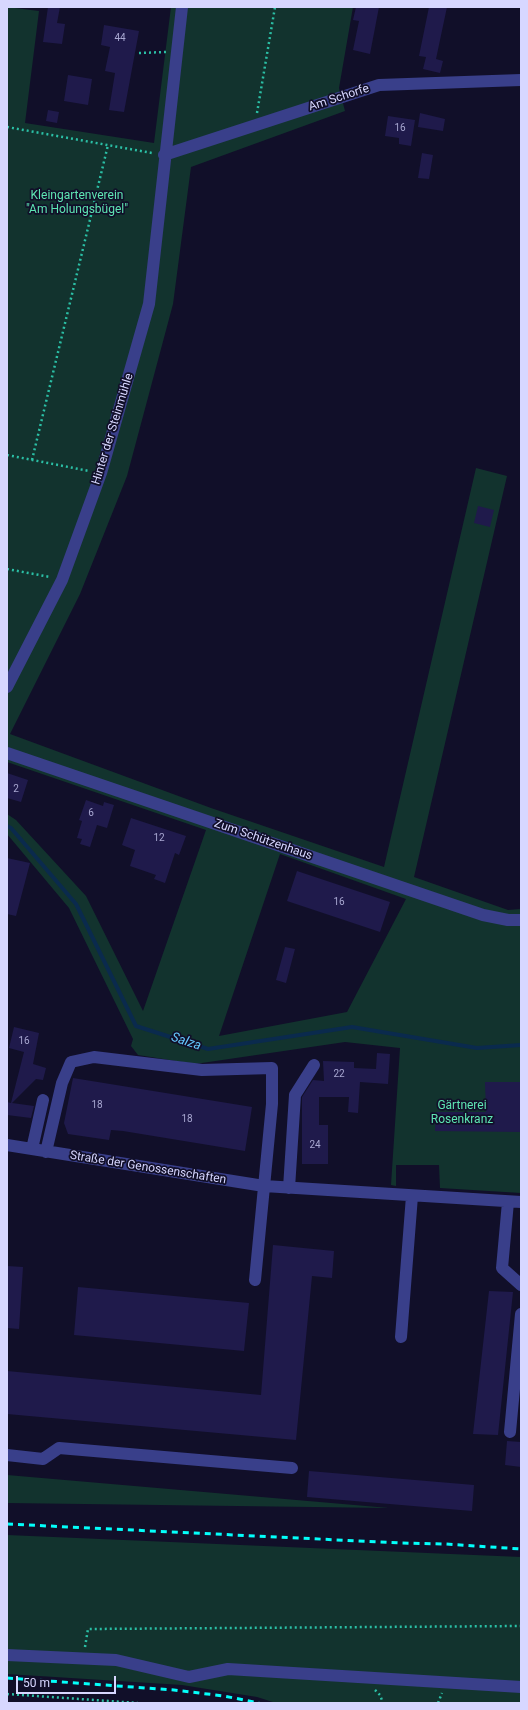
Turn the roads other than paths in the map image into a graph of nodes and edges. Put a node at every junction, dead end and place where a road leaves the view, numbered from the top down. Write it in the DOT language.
graph roads {
  1 [pos="182,7"];
  2 [pos="521,80"];
  3 [pos="164,155"];
  4 [pos="7,687"];
  5 [pos="7,753"];
  6 [pos="521,920"];
  7 [pos="314,1065"];
  8 [pos="43,1100"];
  9 [pos="7,1145"];
  10 [pos="32,1149"];
  11 [pos="46,1152"];
  12 [pos="264,1186"];
  13 [pos="288,1188"];
  14 [pos="412,1196"];
  15 [pos="508,1202"];
  16 [pos="521,1202"];
  17 [pos="255,1280"];
  18 [pos="521,1285"];
  19 [pos="521,1314"];
  20 [pos="401,1337"];
  21 [pos="510,1432"];
  22 [pos="7,1455"];
  23 [pos="292,1468"];
  24 [pos="7,1655"];
  25 [pos="521,1687"];
  1 -- 3 [label="street, Hinter der Steinmühle"];
  2 -- 3 [label="street, Am Schorfe"];
  3 -- 4 [label="street, Hinter der Steinmühle"];
  5 -- 6 [label="street, Zum Schützenhaus"];
  7 -- 13 [label="street"];
  8 -- 10 [label="street"];
  9 -- 10 [label="street, Straße der Genossenschaften"];
  10 -- 11 [label="street, Straße der Genossenschaften"];
  11 -- 12 [label="street, Straße der Genossenschaften"];
  11 -- 12 [label="street"];
  12 -- 13 [label="street, Straße der Genossenschaften"];
  12 -- 17 [label="street"];
  13 -- 14 [label="street, Straße der Genossenschaften"];
  14 -- 15 [label="street, Straße der Genossenschaften"];
  14 -- 20 [label="street"];
  15 -- 16 [label="street, Straße der Genossenschaften"];
  15 -- 18 [label="street"];
  19 -- 21 [label="street"];
  22 -- 23 [label="street"];
  24 -- 25 [label="street"];
}
